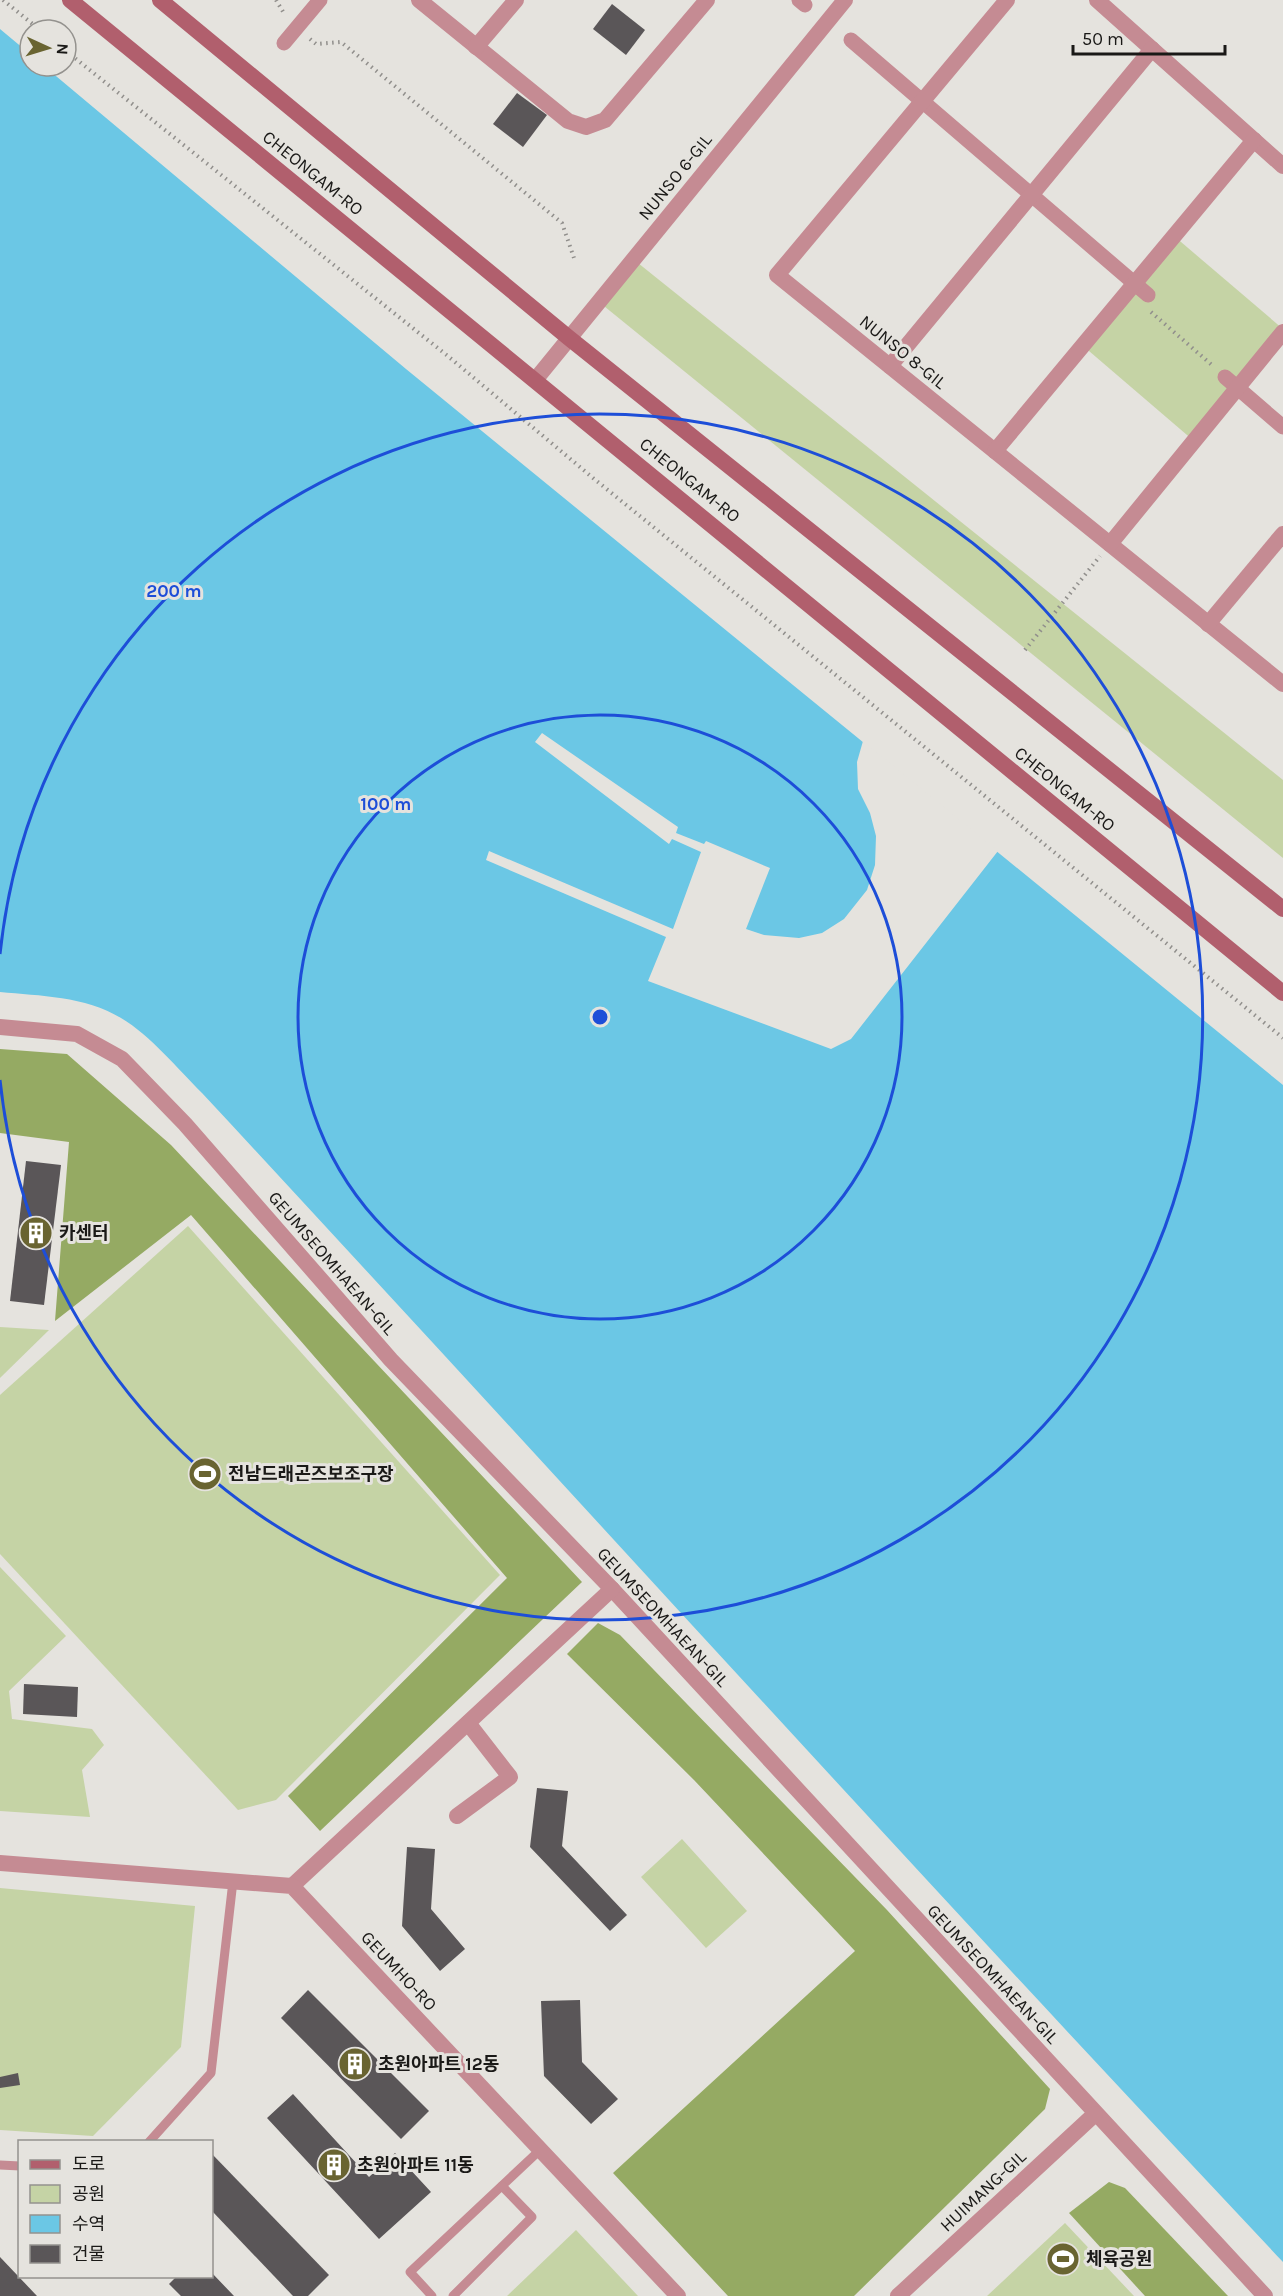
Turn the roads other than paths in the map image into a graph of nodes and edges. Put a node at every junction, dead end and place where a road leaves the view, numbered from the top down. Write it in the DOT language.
graph roads {
  1 [pos="70,0"];
  2 [pos="160,0"];
  3 [pos="320,0"];
  4 [pos="419,0"];
  5 [pos="516,0"];
  6 [pos="707,0"];
  7 [pos="845,0"];
  8 [pos="1007,0"];
  9 [pos="1097,0"];
  10 [pos="851,40"];
  11 [pos="284,43"];
  12 [pos="476,47"];
  13 [pos="1152,49"];
  14 [pos="922,101"];
  15 [pos="1254,140"];
  16 [pos="1283,166"];
  17 [pos="1031,195"];
  18 [pos="1134,283"];
  19 [pos="1148,295"];
  20 [pos="1283,332"];
  21 [pos="569,338"];
  22 [pos="890,366"];
  23 [pos="1225,377"];
  24 [pos="536,379"];
  25 [pos="1238,388"];
  26 [pos="1283,427"];
  27 [pos="994,451"];
  28 [pos="1283,534"];
  29 [pos="1110,544"];
  30 [pos="1209,624"];
  31 [pos="1283,684"];
  32 [pos="1283,909"];
  33 [pos="1283,993"];
  34 [pos="0,1027"];
  35 [pos="612,1589"];
  36 [pos="468,1723"];
  37 [pos="457,1816"];
  38 [pos="0,1863"];
  39 [pos="233,1881"];
  40 [pos="292,1886"];
  41 [pos="1095,2114"];
  42 [pos="151,2140"];
  43 [pos="540,2150"];
  44 [pos="0,2165"];
  45 [pos="18,2166"];
  46 [pos="502,2186"];
  47 [pos="432,2296"];
  48 [pos="453,2296"];
  49 [pos="678,2296"];
  50 [pos="898,2296"];
  51 [pos="1265,2296"];
  1 -- 24 [label="main road, CHEONGAM-RO"];
  2 -- 21 [label="main road, CHEONGAM-RO"];
  3 -- 11 [label="street"];
  4 -- 12 [label="street"];
  5 -- 12 [label="street"];
  6 -- 12 [label="street"];
  7 -- 21 [label="street, NUNSO 6-GIL"];
  8 -- 14 [label="street, NUNSO 8-GIL"];
  9 -- 13 [label="street"];
  10 -- 14 [label="street"];
  13 -- 15 [label="street"];
  13 -- 17 [label="street"];
  14 -- 17 [label="street"];
  14 -- 22 [label="street, NUNSO 8-GIL"];
  15 -- 16 [label="street"];
  15 -- 18 [label="street"];
  17 -- 18 [label="street"];
  17 -- 22 [label="street"];
  18 -- 19 [label="street"];
  18 -- 27 [label="street"];
  20 -- 25 [label="street"];
  21 -- 24 [label="street, NUNSO 6-GIL"];
  21 -- 32 [label="main road, CHEONGAM-RO"];
  22 -- 27 [label="street, NUNSO 8-GIL"];
  23 -- 25 [label="street"];
  24 -- 33 [label="main road, CHEONGAM-RO"];
  25 -- 26 [label="street"];
  25 -- 29 [label="street"];
  27 -- 29 [label="street, NUNSO 8-GIL"];
  28 -- 30 [label="street"];
  29 -- 30 [label="street, NUNSO 8-GIL"];
  30 -- 31 [label="street, NUNSO 8-GIL"];
  34 -- 35 [label="street, GEUMSEOMHAEAN-GIL"];
  35 -- 36 [label="street"];
  35 -- 41 [label="street, GEUMSEOMHAEAN-GIL"];
  36 -- 37 [label="street"];
  36 -- 40 [label="street"];
  38 -- 39 [label="street"];
  39 -- 40 [label="street"];
  39 -- 42 [label="lane"];
  40 -- 43 [label="street, GEUMHO-RO"];
  41 -- 50 [label="street, HUIMANG-GIL"];
  41 -- 51 [label="street, GEUMSEOMHAEAN-GIL"];
  43 -- 46 [label="lane"];
  43 -- 49 [label="street, GEUMHO-RO"];
  44 -- 45 [label="lane"];
  46 -- 47 [label="lane"];
  46 -- 48 [label="lane"];
}
